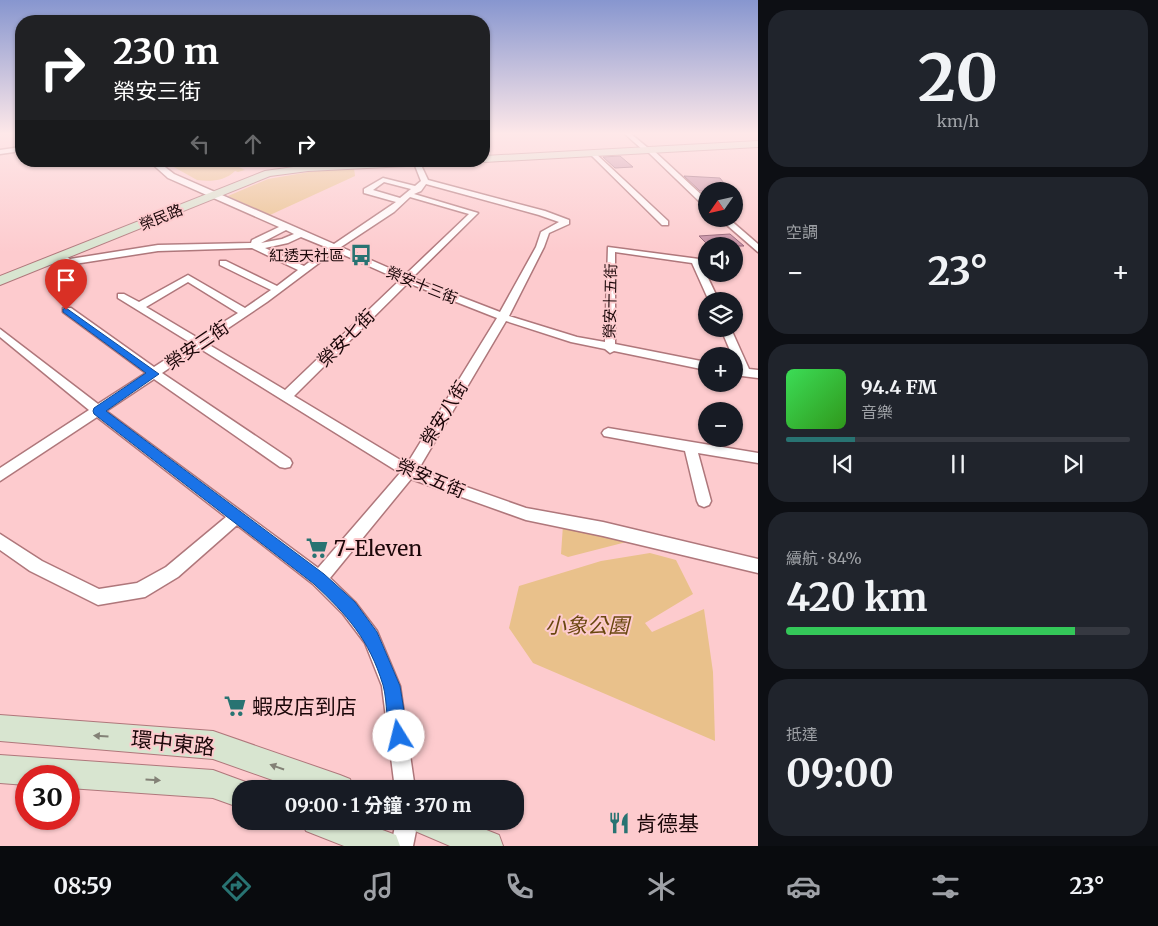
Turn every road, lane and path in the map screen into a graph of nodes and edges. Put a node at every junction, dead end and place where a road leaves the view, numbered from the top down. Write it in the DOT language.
graph roads {
  1 [pos="169,173"];
  2 [pos="270,173"];
  3 [pos="422,173"];
  4 [pos="613,173"];
  5 [pos="675,173"];
  6 [pos="425,181"];
  7 [pos="418,189"];
  8 [pos="214,195"];
  9 [pos="410,195"];
  10 [pos="698,195"];
  11 [pos="402,201"];
  12 [pos="665,223"];
  13 [pos="286,227"];
  14 [pos="734,228"];
  15 [pos="302,233"];
  16 [pos="250,244"];
  17 [pos="334,248"];
  18 [pos="758,249"];
  19 [pos="62,257"];
  20 [pos="223,264"];
  21 [pos="305,270"];
  22 [pos="406,279"];
  23 [pos="0,281"];
  24 [pos="278,290"];
  25 [pos="710,292"];
  26 [pos="121,296"];
  27 [pos="138,306"];
  28 [pos="66,310"];
  29 [pos="244,313"];
  30 [pos="503,317"];
  31 [pos="0,332"];
  32 [pos="199,343"];
  33 [pos="610,349"];
  34 [pos="698,365"];
  35 [pos="743,372"];
  36 [pos="154,374"];
  37 [pos="758,374"];
  38 [pos="286,396"];
  39 [pos="98,411"];
  40 [pos="608,434"];
  41 [pos="690,446"];
  42 [pos="758,458"];
  43 [pos="285,463"];
  44 [pos="409,472"];
  45 [pos="0,475"];
  46 [pos="704,501"];
  47 [pos="236,517"];
  48 [pos="0,541"];
  49 [pos="758,566"];
  50 [pos="319,579"];
  51 [pos="0,728"];
  52 [pos="0,770"];
  53 [pos="314,780"];
  54 [pos="404,780"];
  55 [pos="232,791"];
  56 [pos="341,830"];
  57 [pos="405,830"];
  58 [pos="448,830"];
  59 [pos="385,846"];
  60 [pos="402,846"];
  61 [pos="488,846"];
  1 -- 8 [label="street, 榮安十三街"];
  2 -- 8 [label="street, 榮民路"];
  3 -- 6 [label="street"];
  4 -- 12 [label="street"];
  5 -- 10 [label="street"];
  6 -- 7 [label="street, 榮安三街"];
  6 -- 30 [label="street, 榮安八街"];
  7 -- 9 [label="street, 榮安三街"];
  7 -- 11 [label="street"];
  8 -- 13 [label="street, 榮安十三街"];
  8 -- 19 [label="street, 榮民路"];
  9 -- 11 [label="street, 榮安三街"];
  9 -- 22 [label="street, 榮安七街"];
  11 -- 17 [label="street, 榮安三街"];
  13 -- 15 [label="street, 榮安十三街"];
  13 -- 16 [label="street"];
  14 -- 18 [label="street"];
  15 -- 16 [label="street"];
  15 -- 17 [label="street, 榮安十三街"];
  16 -- 19 [label="street"];
  16 -- 21 [label="street"];
  17 -- 21 [label="street, 榮安三街"];
  17 -- 22 [label="street, 榮安十三街"];
  19 -- 23 [label="street, 榮民路"];
  20 -- 24 [label="street"];
  21 -- 24 [label="street, 榮安三街"];
  22 -- 30 [label="street, 榮安十三街"];
  22 -- 38 [label="street, 榮安七街"];
  24 -- 29 [label="street, 榮安三街"];
  25 -- 33 [label="street, 榮安十五街"];
  26 -- 27 [label="street, 榮安五街"];
  27 -- 29 [label="street"];
  27 -- 32 [label="street, 榮安五街"];
  28 -- 36 [label="street"];
  29 -- 32 [label="street, 榮安三街"];
  30 -- 33 [label="street, 榮安十三街"];
  30 -- 44 [label="street, 榮安八街"];
  31 -- 39 [label="street"];
  32 -- 36 [label="street, 榮安三街"];
  32 -- 38 [label="street, 榮安五街"];
  33 -- 34 [label="street, 榮安十三街"];
  35 -- 37 [label="street"];
  36 -- 39 [label="street, 榮安三街"];
  36 -- 43 [label="street"];
  38 -- 44 [label="street, 榮安五街"];
  39 -- 45 [label="street, 榮安三街"];
  39 -- 47 [label="street"];
  40 -- 41 [label="street"];
  41 -- 42 [label="street"];
  41 -- 46 [label="street"];
  44 -- 49 [label="street, 榮安五街"];
  44 -- 50 [label="street, 榮安八街"];
  47 -- 48 [label="street"];
  47 -- 50 [label="street"];
  50 -- 54 [label="street"];
  53 -- 51 [label="street, 環中東路, one-way"];
  52 -- 55 [label="street, 環中東路, one-way"];
  56 -- 59 [label="street"];
  57 -- 60 [label="street"];
  58 -- 61 [label="street"];
}
